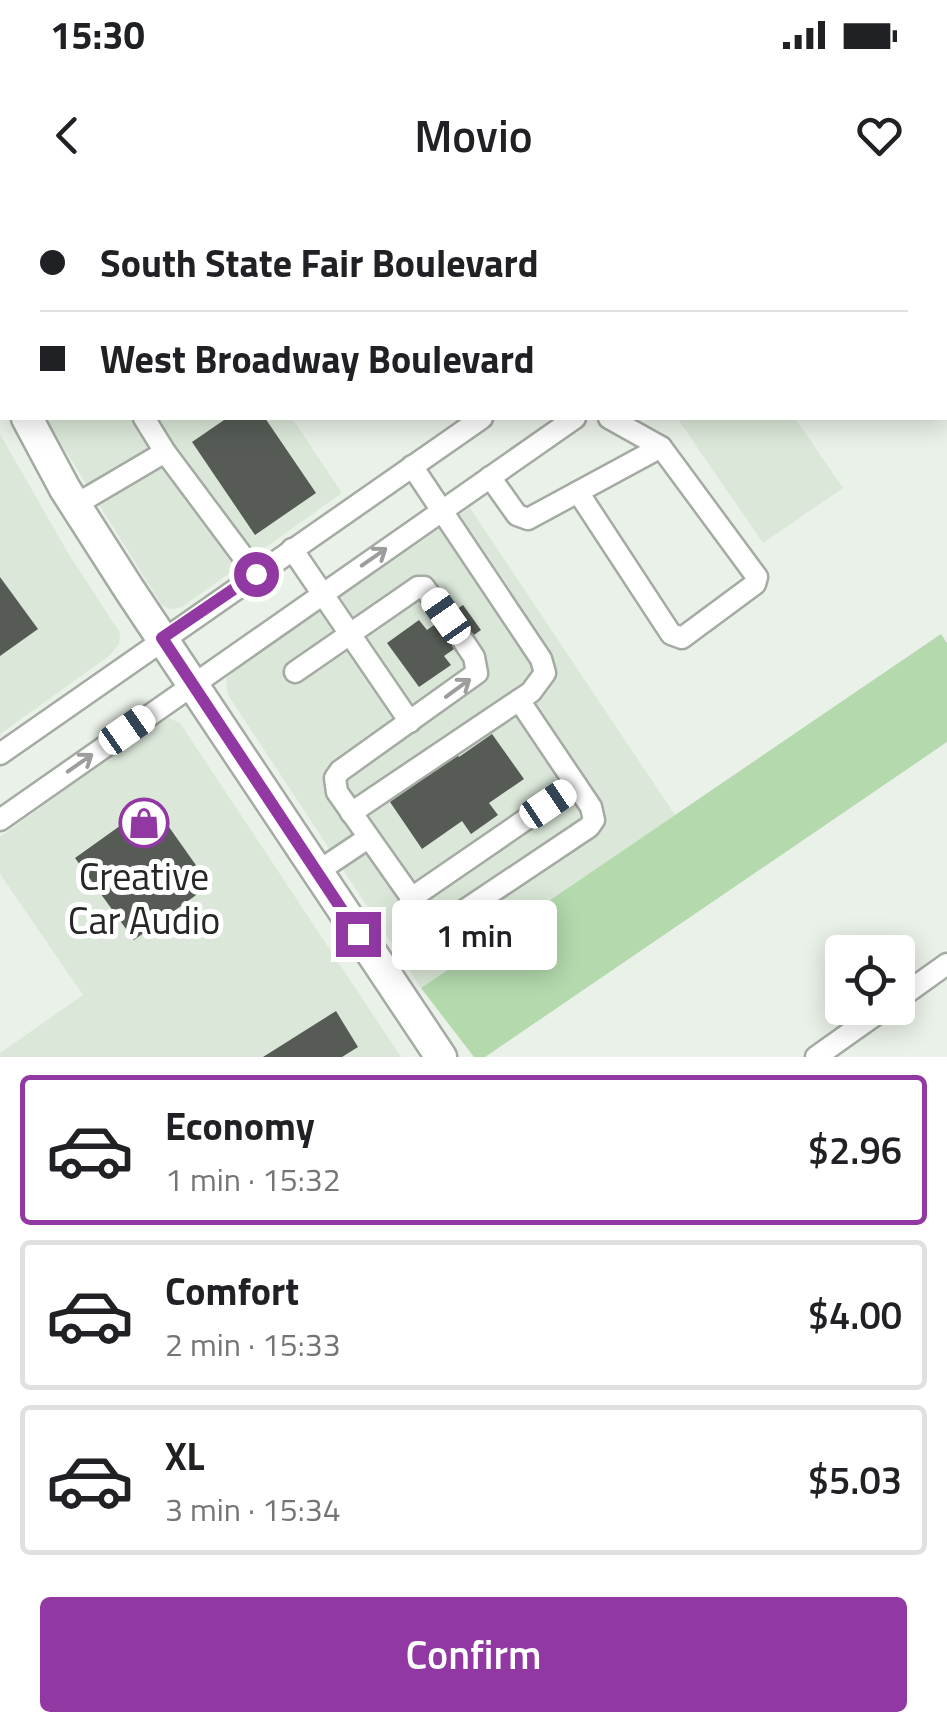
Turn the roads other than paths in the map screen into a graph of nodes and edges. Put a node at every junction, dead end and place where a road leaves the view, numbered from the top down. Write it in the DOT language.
graph roads {
  1 [pos="27,420"];
  2 [pos="145,420"];
  3 [pos="479,420"];
  4 [pos="572,420"];
  5 [pos="613,420"];
  6 [pos="661,447"];
  7 [pos="165,452"];
  8 [pos="412,466"];
  9 [pos="490,476"];
  10 [pos="578,492"];
  11 [pos="75,505"];
  12 [pos="441,511"];
  13 [pos="292,549"];
  14 [pos="256,574"];
  15 [pos="322,594"];
  16 [pos="446,616"];
  17 [pos="349,634"];
  18 [pos="162,638"];
  19 [pos="464,642"];
  20 [pos="295,672"];
  21 [pos="191,684"];
  22 [pos="519,700"];
  23 [pos="410,722"];
  24 [pos="0,754"];
  25 [pos="576,786"];
  26 [pos="351,813"];
  27 [pos="0,820"];
  28 [pos="368,838"];
  29 [pos="317,872"];
  30 [pos="410,899"];
  31 [pos="947,964"];
  32 [pos="915,987"];
  33 [pos="862,1025"];
  34 [pos="441,1057"];
  35 [pos="816,1057"];
  1 -- 11 [label="highway"];
  2 -- 7 [label="street"];
  3 -- 8 [label="street"];
  4 -- 9 [label="street"];
  5 -- 6 [label="street"];
  6 -- 10 [label="street"];
  6 -- 10 [label="street"];
  7 -- 11 [label="street"];
  7 -- 14 [label="street"];
  8 -- 12 [label="street"];
  8 -- 13 [label="street"];
  9 -- 10 [label="street"];
  9 -- 12 [label="street"];
  11 -- 18 [label="highway"];
  15 -- 12 [label="street, one-way"];
  12 -- 22 [label="street"];
  13 -- 14 [label="street"];
  13 -- 15 [label="street"];
  14 -- 18 [label="street"];
  15 -- 17 [label="street"];
  15 -- 21 [label="street"];
  16 -- 17 [label="street"];
  17 -- 20 [label="street"];
  17 -- 23 [label="street"];
  18 -- 21 [label="highway"];
  18 -- 24 [label="street"];
  23 -- 19 [label="street, one-way"];
  27 -- 21 [label="street, one-way"];
  21 -- 29 [label="highway"];
  22 -- 25 [label="street"];
  22 -- 26 [label="street"];
  23 -- 26 [label="street"];
  25 -- 30 [label="street"];
  25 -- 30 [label="street"];
  26 -- 28 [label="street"];
  28 -- 29 [label="street"];
  28 -- 30 [label="street"];
  29 -- 34 [label="highway"];
  31 -- 32 [label="street"];
  33 -- 35 [label="street"];
}
